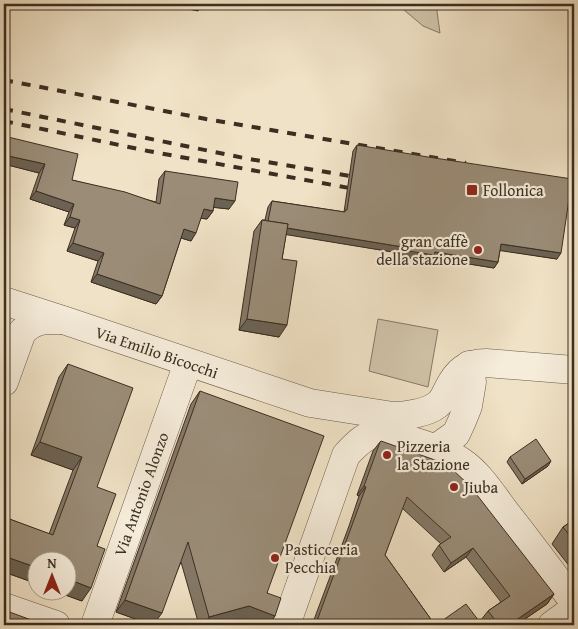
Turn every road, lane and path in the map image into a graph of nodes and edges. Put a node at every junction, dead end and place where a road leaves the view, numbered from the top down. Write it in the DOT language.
graph roads {
  1 [pos="4,301"];
  2 [pos="66,321"];
  3 [pos="22,332"];
  4 [pos="188,362"];
  5 [pos="574,370"];
  6 [pos="471,374"];
  7 [pos="4,382"];
  8 [pos="310,403"];
  9 [pos="430,409"];
  10 [pos="436,448"];
  11 [pos="346,454"];
  12 [pos="574,602"];
  13 [pos="4,607"];
  14 [pos="574,609"];
  15 [pos="56,625"];
  16 [pos="94,625"];
  17 [pos="286,625"];
  18 [pos="552,625"];
  1 -- 2 [label="street, Via Emilio Bicocchi"];
  1 -- 3 [label="street"];
  2 -- 3 [label="street"];
  2 -- 4 [label="street, Via Emilio Bicocchi"];
  3 -- 7 [label="street"];
  4 -- 8 [label="street, Via Emilio Bicocchi"];
  4 -- 16 [label="street, Via Antonio Alonzo"];
  5 -- 6 [label="street"];
  6 -- 9 [label="street"];
  6 -- 10 [label="street"];
  8 -- 9 [label="street"];
  8 -- 11 [label="street"];
  9 -- 10 [label="street"];
  10 -- 11 [label="street"];
  10 -- 12 [label="street"];
  11 -- 17 [label="street"];
  13 -- 15 [label="street"];
  14 -- 18 [label="street"];
}
